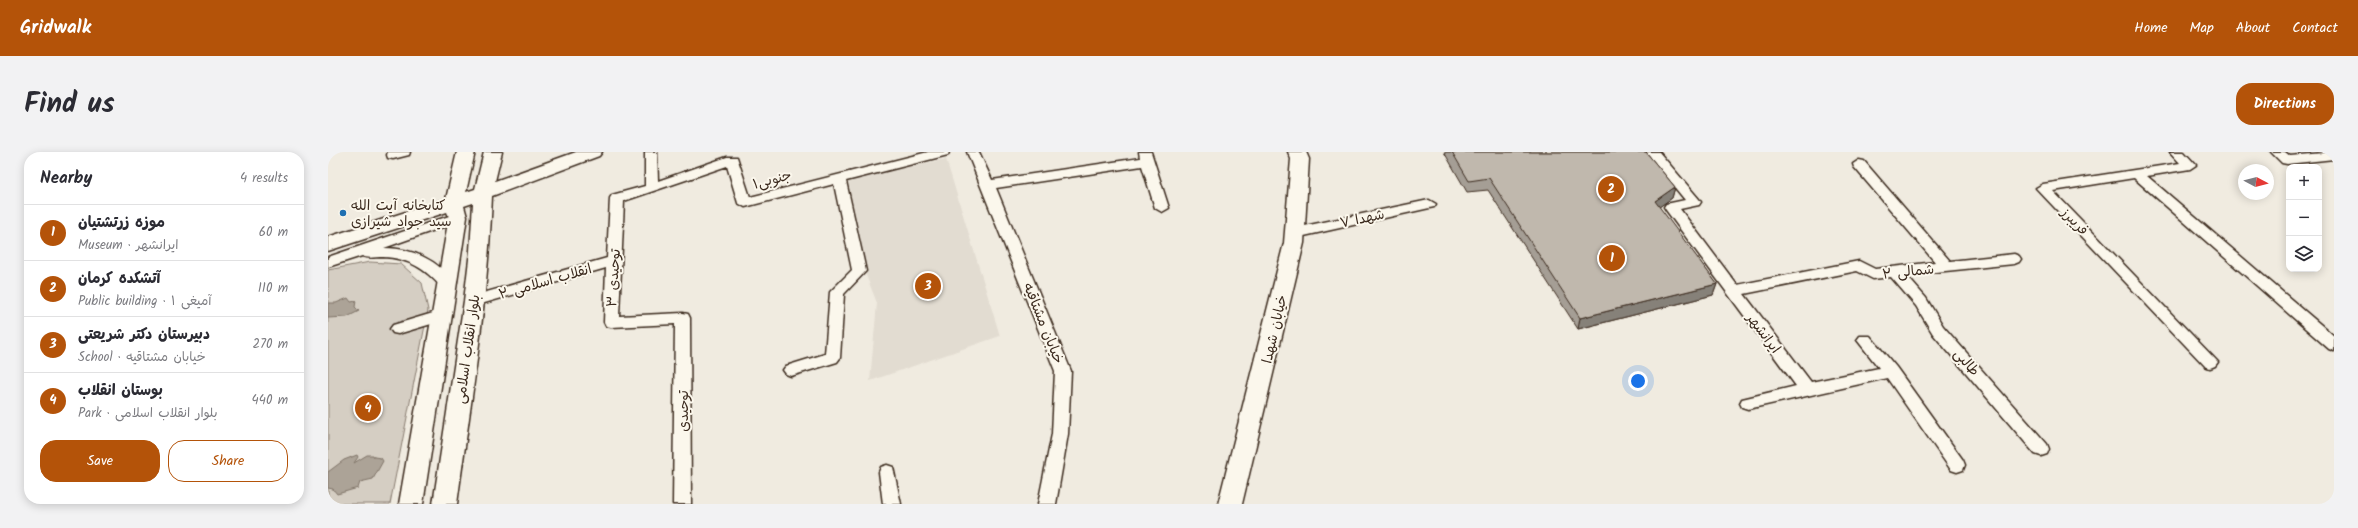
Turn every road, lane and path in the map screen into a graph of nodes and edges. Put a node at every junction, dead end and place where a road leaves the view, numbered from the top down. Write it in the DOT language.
graph roads {
  1 [pos="466,152"];
  2 [pos="493,152"];
  3 [pos="593,152"];
  4 [pos="651,152"];
  5 [pos="943,152"];
  6 [pos="973,152"];
  7 [pos="1297,152"];
  8 [pos="1652,152"];
  9 [pos="2176,152"];
  10 [pos="2277,152"];
  11 [pos="2334,155"];
  12 [pos="1146,157"];
  13 [pos="1859,164"];
  14 [pos="2136,173"];
  15 [pos="839,178"];
  16 [pos="988,185"];
  17 [pos="652,188"];
  18 [pos="483,193"];
  19 [pos="1430,204"];
  20 [pos="1162,208"];
  21 [pos="456,210"];
  22 [pos="1295,233"];
  23 [pos="328,244"];
  24 [pos="350,254"];
  25 [pos="2014,259"];
  26 [pos="615,261"];
  27 [pos="328,262"];
  28 [pos="1947,267"];
  29 [pos="1896,272"];
  30 [pos="447,284"];
  31 [pos="1733,291"];
  32 [pos="474,301"];
  33 [pos="443,315"];
  34 [pos="683,318"];
  35 [pos="398,329"];
  36 [pos="1865,340"];
  37 [pos="2334,345"];
  38 [pos="2210,362"];
  39 [pos="790,370"];
  40 [pos="1891,371"];
  41 [pos="1806,389"];
  42 [pos="1748,403"];
  43 [pos="2041,449"];
  44 [pos="1957,465"];
  45 [pos="888,472"];
  46 [pos="411,504"];
  47 [pos="445,504"];
  48 [pos="682,504"];
  49 [pos="892,504"];
  50 [pos="1047,504"];
  51 [pos="1230,504"];
  1 -- 21 [label="main road, بلوار انقلاب اسلامی"];
  2 -- 18 [label="main road, بلوار انقلاب اسلامی"];
  3 -- 18 [label="main road"];
  4 -- 17 [label="street"];
  5 -- 15 [label="street, جنوبی۱"];
  6 -- 16 [label="street, خیابان مشتاقیه"];
  7 -- 22 [label="main road, خیابان شهدا"];
  8 -- 31 [label="street, ایرانشهر"];
  9 -- 14 [label="street, فریبرز"];
  10 -- 11 [label="street"];
  12 -- 16 [label="street"];
  12 -- 20 [label="street"];
  13 -- 28 [label="street"];
  14 -- 37 [label="street"];
  14 -- 38 [label="street, فریبرز"];
  15 -- 17 [label="street, جنوبی۱"];
  15 -- 39 [label="street"];
  16 -- 50 [label="street, خیابان مشتاقیه"];
  17 -- 26 [label="street, توحیدی ۳"];
  18 -- 21 [label="main road"];
  18 -- 32 [label="main road, بلوار انقلاب اسلامی"];
  19 -- 22 [label="street, شهدا ۷"];
  21 -- 23 [label="main road"];
  21 -- 24 [label="street"];
  21 -- 30 [label="main road, بلوار انقلاب اسلامی"];
  22 -- 51 [label="main road, خیابان شهدا"];
  24 -- 27 [label="street"];
  24 -- 30 [label="street"];
  25 -- 28 [label="street, ۲ شمالی"];
  26 -- 32 [label="street, انقلاب اسلامی ۲"];
  26 -- 34 [label="street, توحیدی ۳"];
  28 -- 29 [label="street, ۲ شمالی"];
  29 -- 31 [label="street, ۲ شمالی"];
  29 -- 43 [label="street, طالبی"];
  30 -- 33 [label="main road, بلوار انقلاب اسلامی"];
  31 -- 41 [label="street, ایرانشهر"];
  32 -- 47 [label="main road, بلوار انقلاب اسلامی"];
  33 -- 35 [label="street"];
  33 -- 46 [label="main road, بلوار انقلاب اسلامی"];
  34 -- 48 [label="street, توحیدی"];
  36 -- 40 [label="street"];
  40 -- 41 [label="street"];
  40 -- 44 [label="street"];
  41 -- 42 [label="street"];
  45 -- 49 [label="street"];
}
